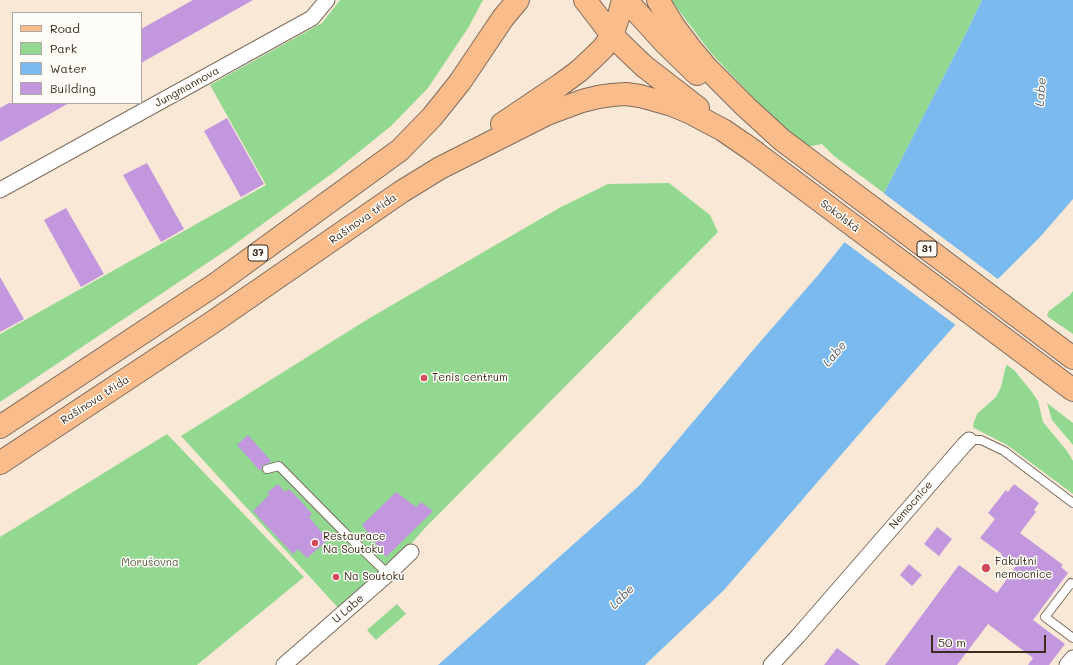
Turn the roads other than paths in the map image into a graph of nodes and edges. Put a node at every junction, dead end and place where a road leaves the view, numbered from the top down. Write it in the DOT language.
graph roads {
  1 [pos="327,0"];
  2 [pos="506,0"];
  3 [pos="518,0"];
  4 [pos="585,0"];
  5 [pos="624,0"];
  6 [pos="658,0"];
  7 [pos="612,34"];
  8 [pos="485,45"];
  9 [pos="782,140"];
  10 [pos="755,152"];
  11 [pos="440,168"];
  12 [pos="0,190"];
  13 [pos="1073,358"];
  14 [pos="1073,390"];
  15 [pos="0,427"];
  16 [pos="969,440"];
  17 [pos="0,463"];
  18 [pos="267,469"];
  19 [pos="1073,503"];
  20 [pos="411,552"];
  21 [pos="388,574"];
  22 [pos="1073,584"];
  23 [pos="1073,638"];
  24 [pos="1073,658"];
  25 [pos="284,665"];
  26 [pos="772,665"];
  27 [pos="1067,665"];
  1 -- 12 [label="street, Jungmannova"];
  2 -- 8 [label="main road"];
  3 -- 8 [label="main road"];
  4 -- 7 [label="main road, 31"];
  5 -- 7 [label="main road"];
  5 -- 9 [label="main road"];
  6 -- 9 [label="main road, 31"];
  7 -- 10 [label="main road, Sokolská / 31"];
  7 -- 11 [label="main road"];
  8 -- 15 [label="main road, 37"];
  9 -- 13 [label="main road, 31"];
  10 -- 11 [label="main road, Rašínova třída"];
  10 -- 14 [label="main road, Sokolská / 31"];
  11 -- 17 [label="main road, Rašínova třída"];
  16 -- 19 [label="lane, Nemocnice"];
  16 -- 26 [label="street, Nemocnice"];
  18 -- 21 [label="lane"];
  20 -- 21 [label="street, U Labe"];
  21 -- 25 [label="street, U Labe"];
  22 -- 23 [label="lane"];
  24 -- 27 [label="street"];
}
